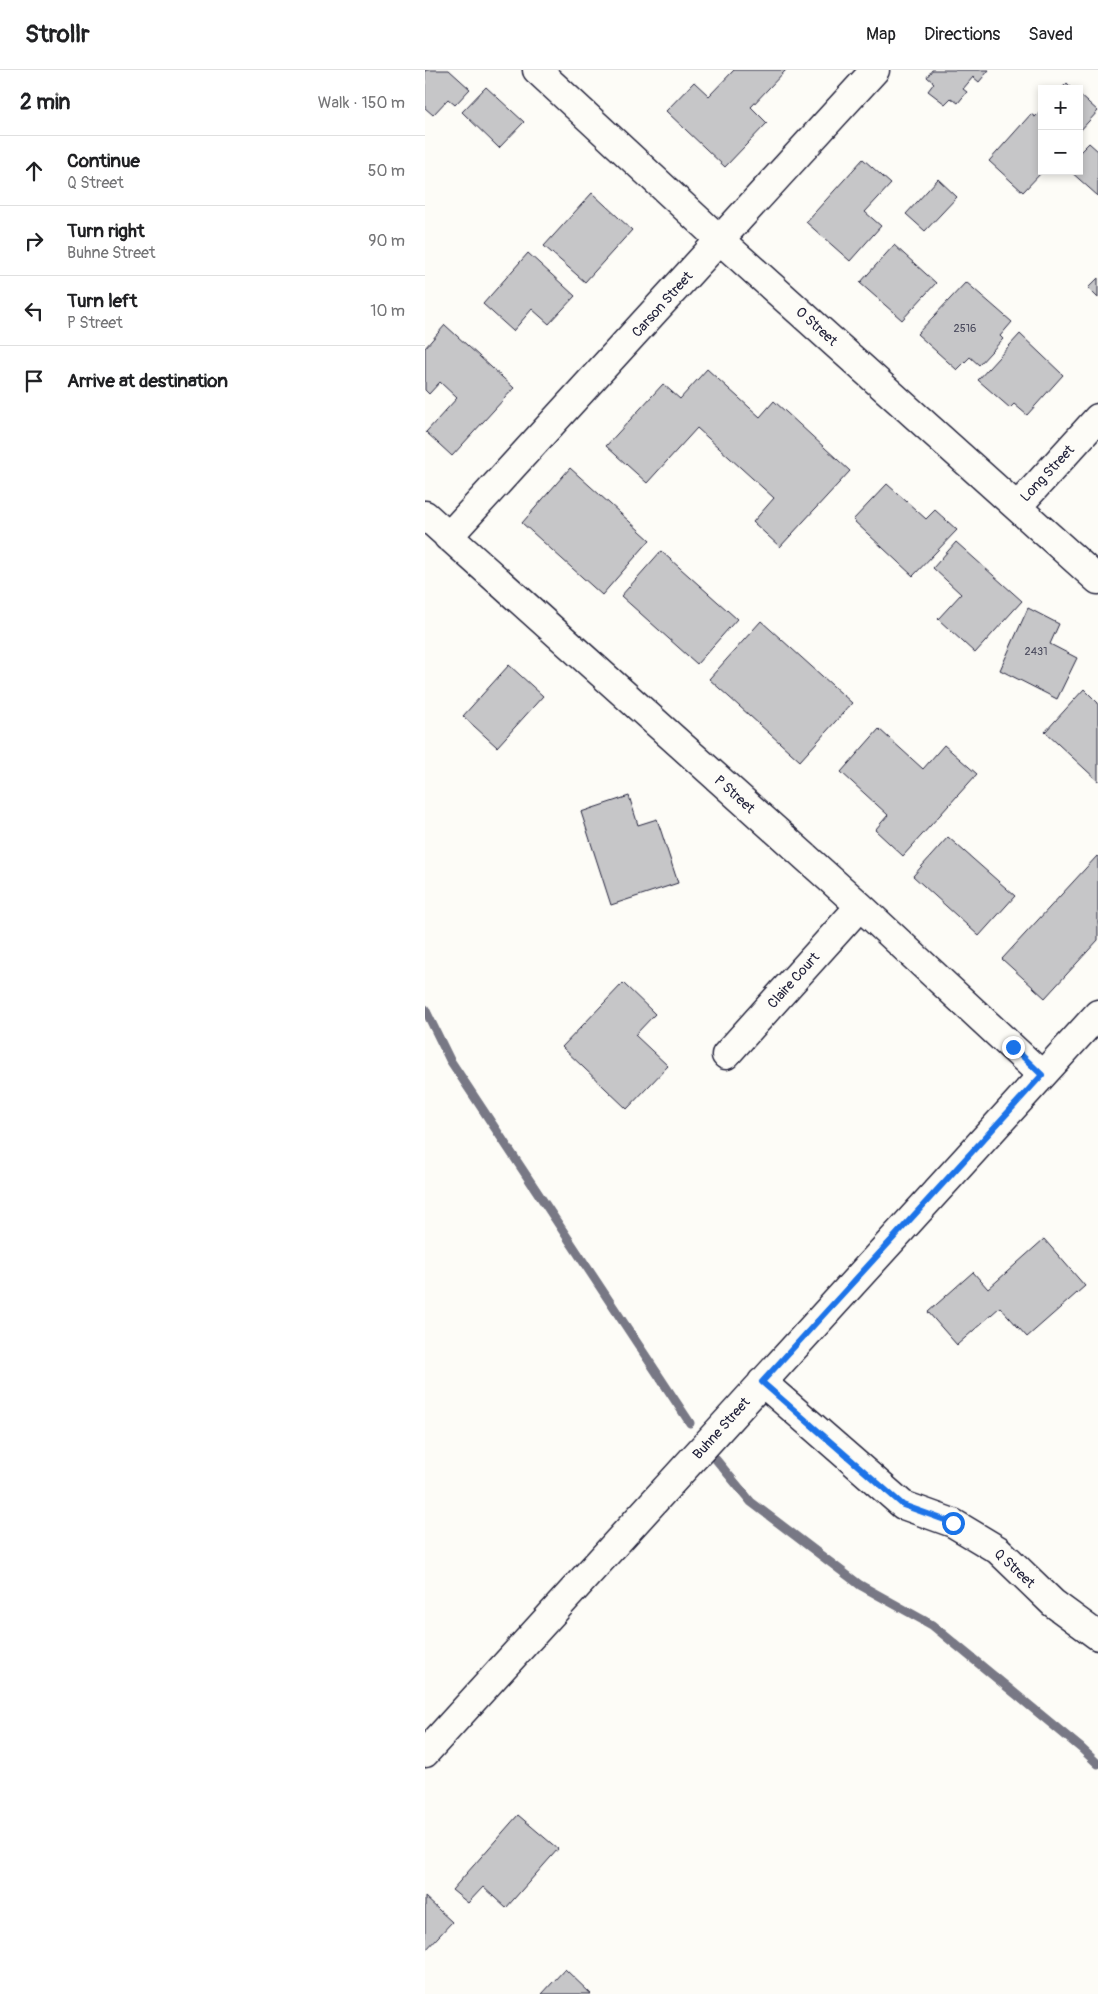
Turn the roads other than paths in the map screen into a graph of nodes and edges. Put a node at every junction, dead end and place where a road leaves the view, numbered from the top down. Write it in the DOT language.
graph roads {
  1 [pos="537,70"];
  2 [pos="875,70"];
  3 [pos="721,240"];
  4 [pos="1098,418"];
  5 [pos="1017,506"];
  6 [pos="425,515"];
  7 [pos="448,537"];
  8 [pos="1098,580"];
  9 [pos="860,906"];
  10 [pos="1098,1014"];
  11 [pos="726,1054"];
  12 [pos="1042,1075"];
  13 [pos="762,1382"];
  14 [pos="1098,1636"];
  15 [pos="425,1753"];
  1 -- 3 [label="street, O Street"];
  2 -- 3 [label="street, Carson Street"];
  3 -- 5 [label="street, O Street"];
  3 -- 7 [label="street, Carson Street"];
  4 -- 5 [label="street, Long Street"];
  5 -- 8 [label="street, O Street"];
  6 -- 7 [label="street, P Street"];
  7 -- 9 [label="street, P Street"];
  9 -- 11 [label="street, Claire Court"];
  9 -- 12 [label="street, P Street"];
  10 -- 12 [label="street, Buhne Street"];
  12 -- 13 [label="street, Buhne Street"];
  13 -- 14 [label="street, Q Street"];
  13 -- 15 [label="street, Buhne Street"];
}
